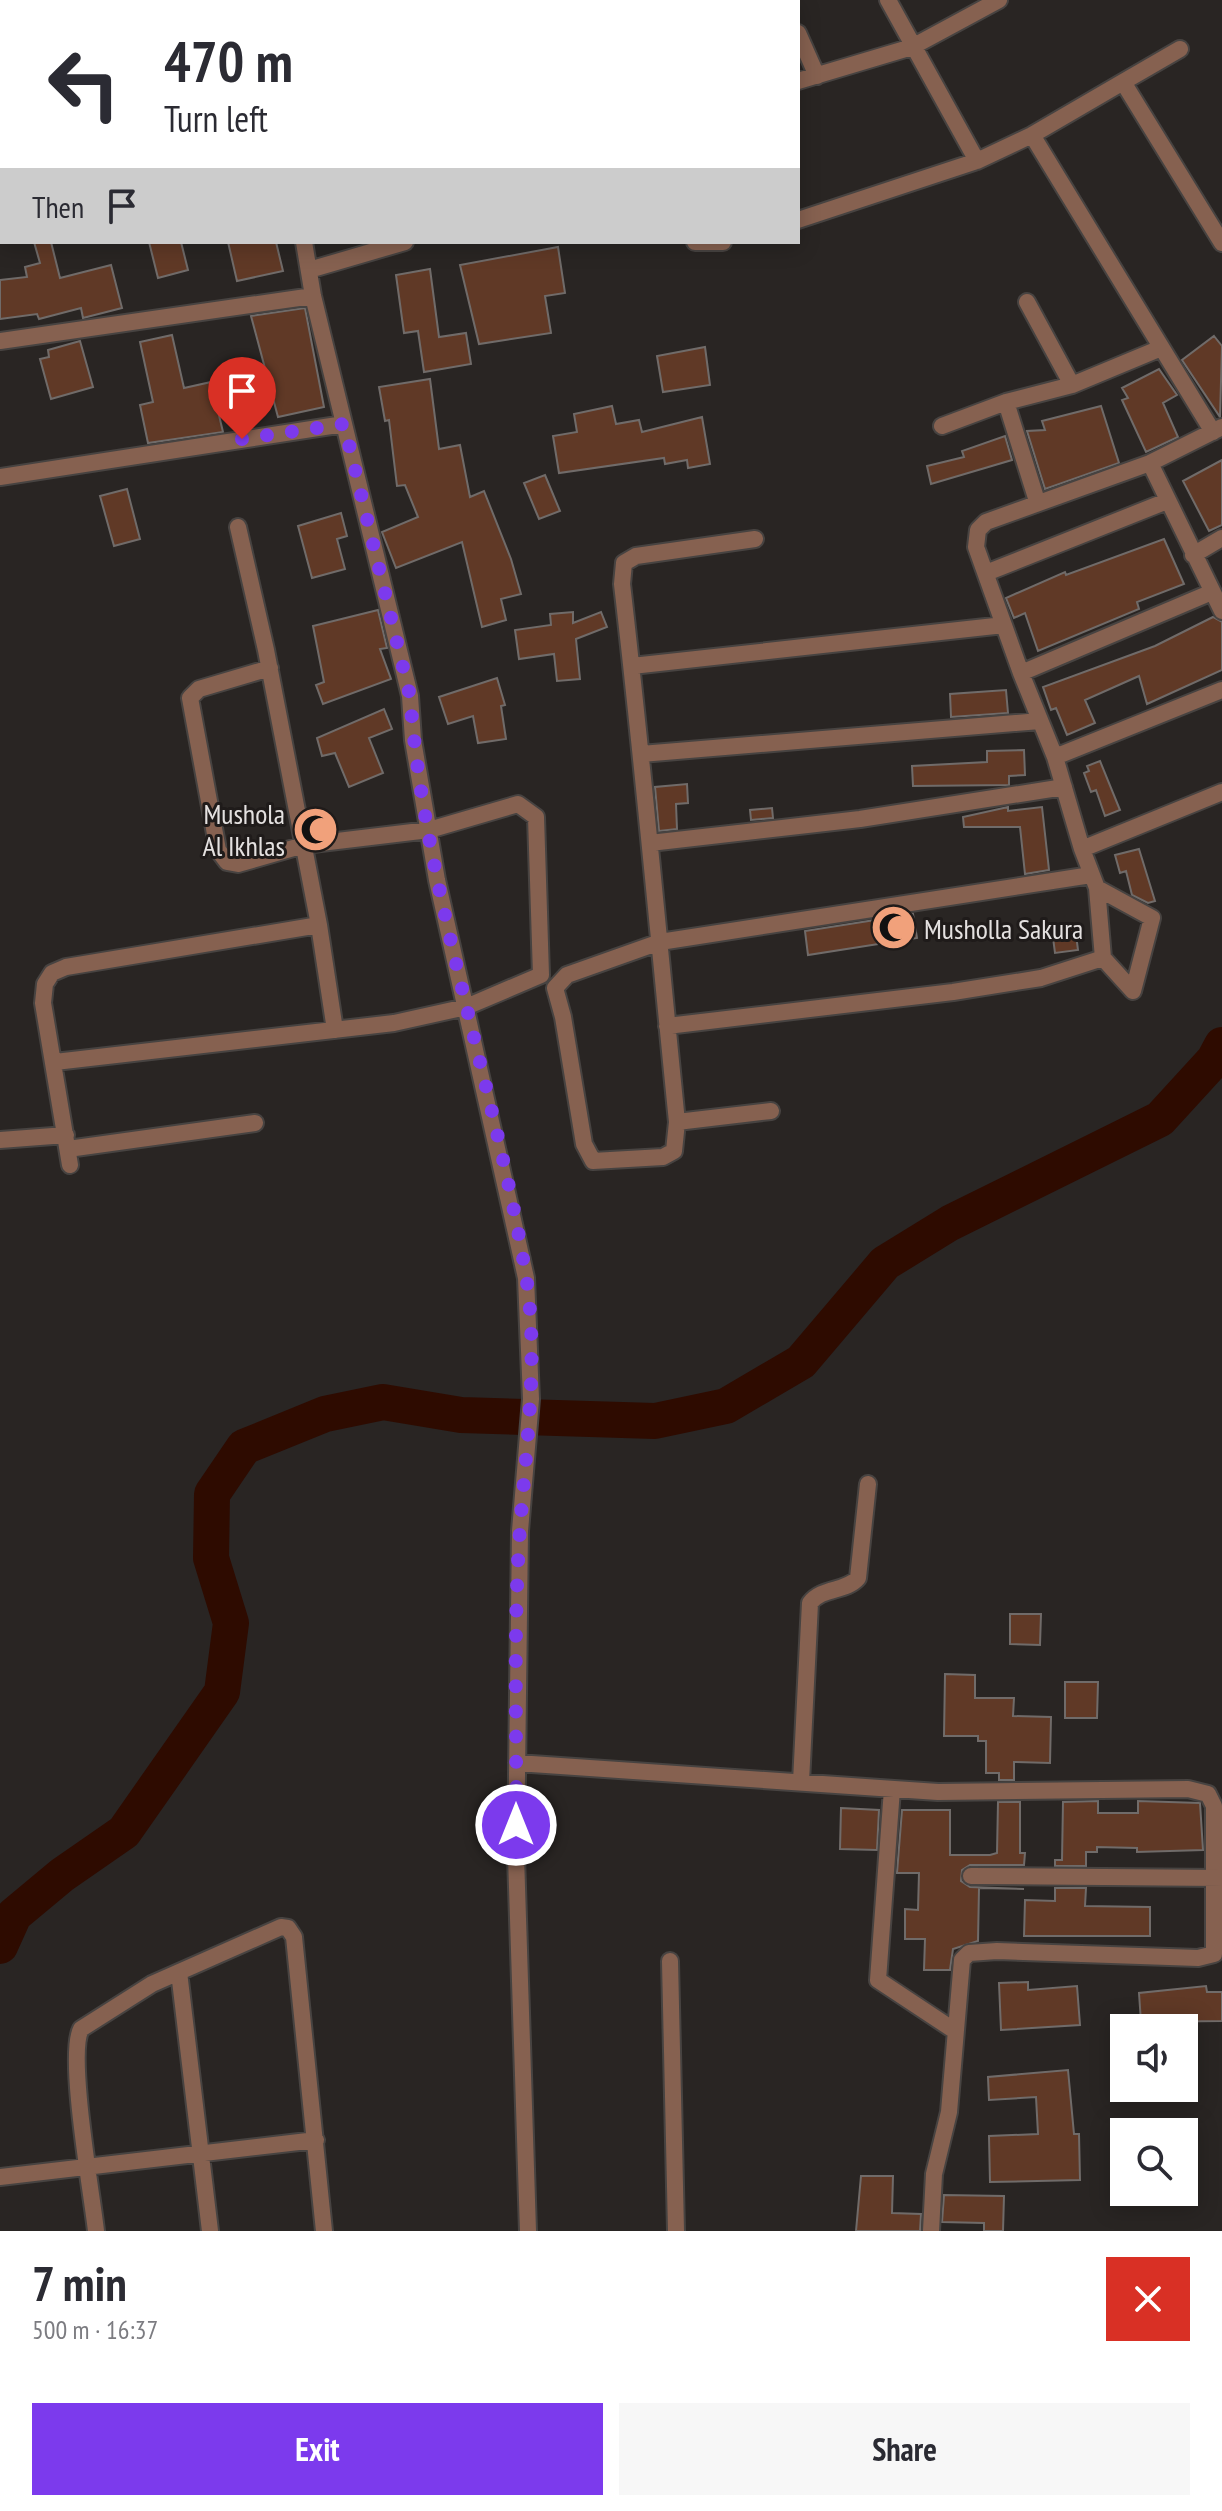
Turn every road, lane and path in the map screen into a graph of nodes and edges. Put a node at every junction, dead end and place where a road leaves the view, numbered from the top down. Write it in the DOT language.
graph roads {
  1 [pos="888,0"];
  2 [pos="999,0"];
  3 [pos="800,38"];
  4 [pos="912,47"];
  5 [pos="1180,49"];
  6 [pos="817,76"];
  7 [pos="800,80"];
  8 [pos="1123,82"];
  9 [pos="1032,135"];
  10 [pos="977,161"];
  11 [pos="800,219"];
  12 [pos="1222,243"];
  13 [pos="304,244"];
  14 [pos="398,244"];
  15 [pos="309,270"];
  16 [pos="313,296"];
  17 [pos="1027,302"];
  18 [pos="0,341"];
  19 [pos="1161,348"];
  20 [pos="1072,385"];
  21 [pos="1006,402"];
  22 [pos="344,424"];
  23 [pos="942,426"];
  24 [pos="1218,430"];
  25 [pos="1150,463"];
  26 [pos="0,477"];
  27 [pos="1037,501"];
  28 [pos="1167,501"];
  29 [pos="238,527"];
  30 [pos="1222,538"];
  31 [pos="755,539"];
  32 [pos="1193,555"];
  33 [pos="986,573"];
  34 [pos="1212,592"];
  35 [pos="1222,611"];
  36 [pos="1004,625"];
  37 [pos="632,666"];
  38 [pos="270,668"];
  39 [pos="1021,673"];
  40 [pos="1222,690"];
  41 [pos="1040,721"];
  42 [pos="641,754"];
  43 [pos="1055,757"];
  44 [pos="1064,787"];
  45 [pos="1222,792"];
  46 [pos="429,830"];
  47 [pos="650,843"];
  48 [pos="304,845"];
  49 [pos="1082,849"];
  50 [pos="1094,882"];
  51 [pos="319,925"];
  52 [pos="660,942"];
  53 [pos="1103,958"];
  54 [pos="466,1007"];
  55 [pos="667,1026"];
  56 [pos="335,1030"];
  57 [pos="55,1062"];
  58 [pos="771,1111"];
  59 [pos="677,1122"];
  60 [pos="255,1123"];
  61 [pos="0,1140"];
  62 [pos="68,1149"];
  63 [pos="868,1484"];
  64 [pos="517,1763"];
  65 [pos="801,1782"];
  66 [pos="892,1789"];
  67 [pos="971,1876"];
  68 [pos="1218,1879"];
  69 [pos="670,1961"];
  70 [pos="179,1972"];
  71 [pos="955,2031"];
  72 [pos="316,2140"];
  73 [pos="201,2153"];
  74 [pos="89,2166"];
  75 [pos="0,2177"];
  76 [pos="96,2231"];
  77 [pos="210,2231"];
  78 [pos="324,2231"];
  79 [pos="528,2231"];
  80 [pos="676,2231"];
  81 [pos="931,2231"];
  1 -- 4 [label="street"];
  2 -- 4 [label="street"];
  3 -- 6 [label="street"];
  4 -- 6 [label="street"];
  4 -- 10 [label="street"];
  5 -- 8 [label="street"];
  6 -- 7 [label="street"];
  8 -- 9 [label="street"];
  8 -- 12 [label="street"];
  9 -- 10 [label="street"];
  9 -- 19 [label="street"];
  10 -- 11 [label="street"];
  13 -- 15 [label="street"];
  14 -- 15 [label="street"];
  15 -- 16 [label="street"];
  16 -- 18 [label="street"];
  16 -- 22 [label="street"];
  17 -- 20 [label="street"];
  19 -- 20 [label="street"];
  19 -- 24 [label="street"];
  20 -- 21 [label="street"];
  21 -- 23 [label="street"];
  21 -- 27 [label="street"];
  22 -- 26 [label="street"];
  22 -- 46 [label="street"];
  24 -- 25 [label="street"];
  25 -- 27 [label="street"];
  25 -- 28 [label="street"];
  27 -- 33 [label="street"];
  28 -- 32 [label="street"];
  28 -- 33 [label="street"];
  29 -- 38 [label="street"];
  30 -- 32 [label="street"];
  31 -- 37 [label="street"];
  32 -- 34 [label="street"];
  33 -- 36 [label="street"];
  34 -- 35 [label="street"];
  34 -- 39 [label="street"];
  36 -- 37 [label="street"];
  36 -- 39 [label="street"];
  37 -- 42 [label="street"];
  38 -- 48 [label="street"];
  38 -- 48 [label="street"];
  39 -- 41 [label="street"];
  40 -- 43 [label="street"];
  41 -- 42 [label="street"];
  41 -- 43 [label="street"];
  42 -- 47 [label="street"];
  43 -- 44 [label="street"];
  44 -- 47 [label="street"];
  44 -- 49 [label="street"];
  45 -- 49 [label="street"];
  46 -- 48 [label="street"];
  46 -- 54 [label="street"];
  46 -- 54 [label="street"];
  47 -- 52 [label="street"];
  48 -- 51 [label="street"];
  49 -- 50 [label="street"];
  50 -- 52 [label="street"];
  50 -- 53 [label="street"];
  50 -- 53 [label="street"];
  51 -- 56 [label="street"];
  51 -- 57 [label="street"];
  52 -- 55 [label="street"];
  52 -- 59 [label="street"];
  53 -- 55 [label="street"];
  54 -- 56 [label="street"];
  54 -- 64 [label="street"];
  55 -- 59 [label="street"];
  56 -- 57 [label="street"];
  57 -- 62 [label="street"];
  58 -- 59 [label="street"];
  60 -- 62 [label="street"];
  61 -- 62 [label="street"];
  63 -- 65 [label="street"];
  64 -- 65 [label="street"];
  64 -- 79 [label="street"];
  65 -- 66 [label="street"];
  66 -- 68 [label="street"];
  66 -- 71 [label="street"];
  67 -- 68 [label="street"];
  68 -- 71 [label="street"];
  69 -- 80 [label="street"];
  70 -- 72 [label="street"];
  70 -- 73 [label="street"];
  70 -- 74 [label="street"];
  71 -- 81 [label="street"];
  72 -- 73 [label="street"];
  72 -- 78 [label="street"];
  73 -- 74 [label="street"];
  73 -- 77 [label="street"];
  74 -- 75 [label="street"];
  74 -- 76 [label="street"];
}
